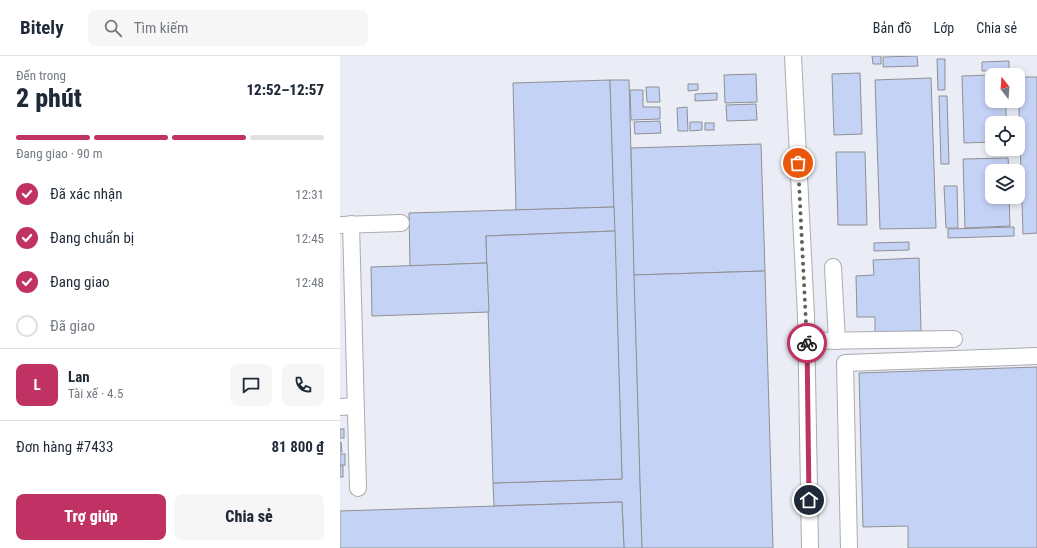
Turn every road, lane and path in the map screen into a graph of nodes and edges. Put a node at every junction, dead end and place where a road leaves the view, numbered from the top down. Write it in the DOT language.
graph roads {
  1 [pos="793,56"];
  2 [pos="401,223"];
  3 [pos="345,224"];
  4 [pos="833,267"];
  5 [pos="954,339"];
  6 [pos="807,341"];
  7 [pos="837,341"];
  8 [pos="1037,356"];
  9 [pos="348,407"];
  10 [pos="358,488"];
  11 [pos="810,548"];
  12 [pos="849,548"];
  1 -- 6 [label="street"];
  2 -- 3 [label="street"];
  3 -- 9 [label="street"];
  4 -- 7 [label="street"];
  5 -- 7 [label="street"];
  6 -- 7 [label="street"];
  6 -- 11 [label="street"];
  8 -- 12 [label="street"];
  9 -- 10 [label="street"];
}
